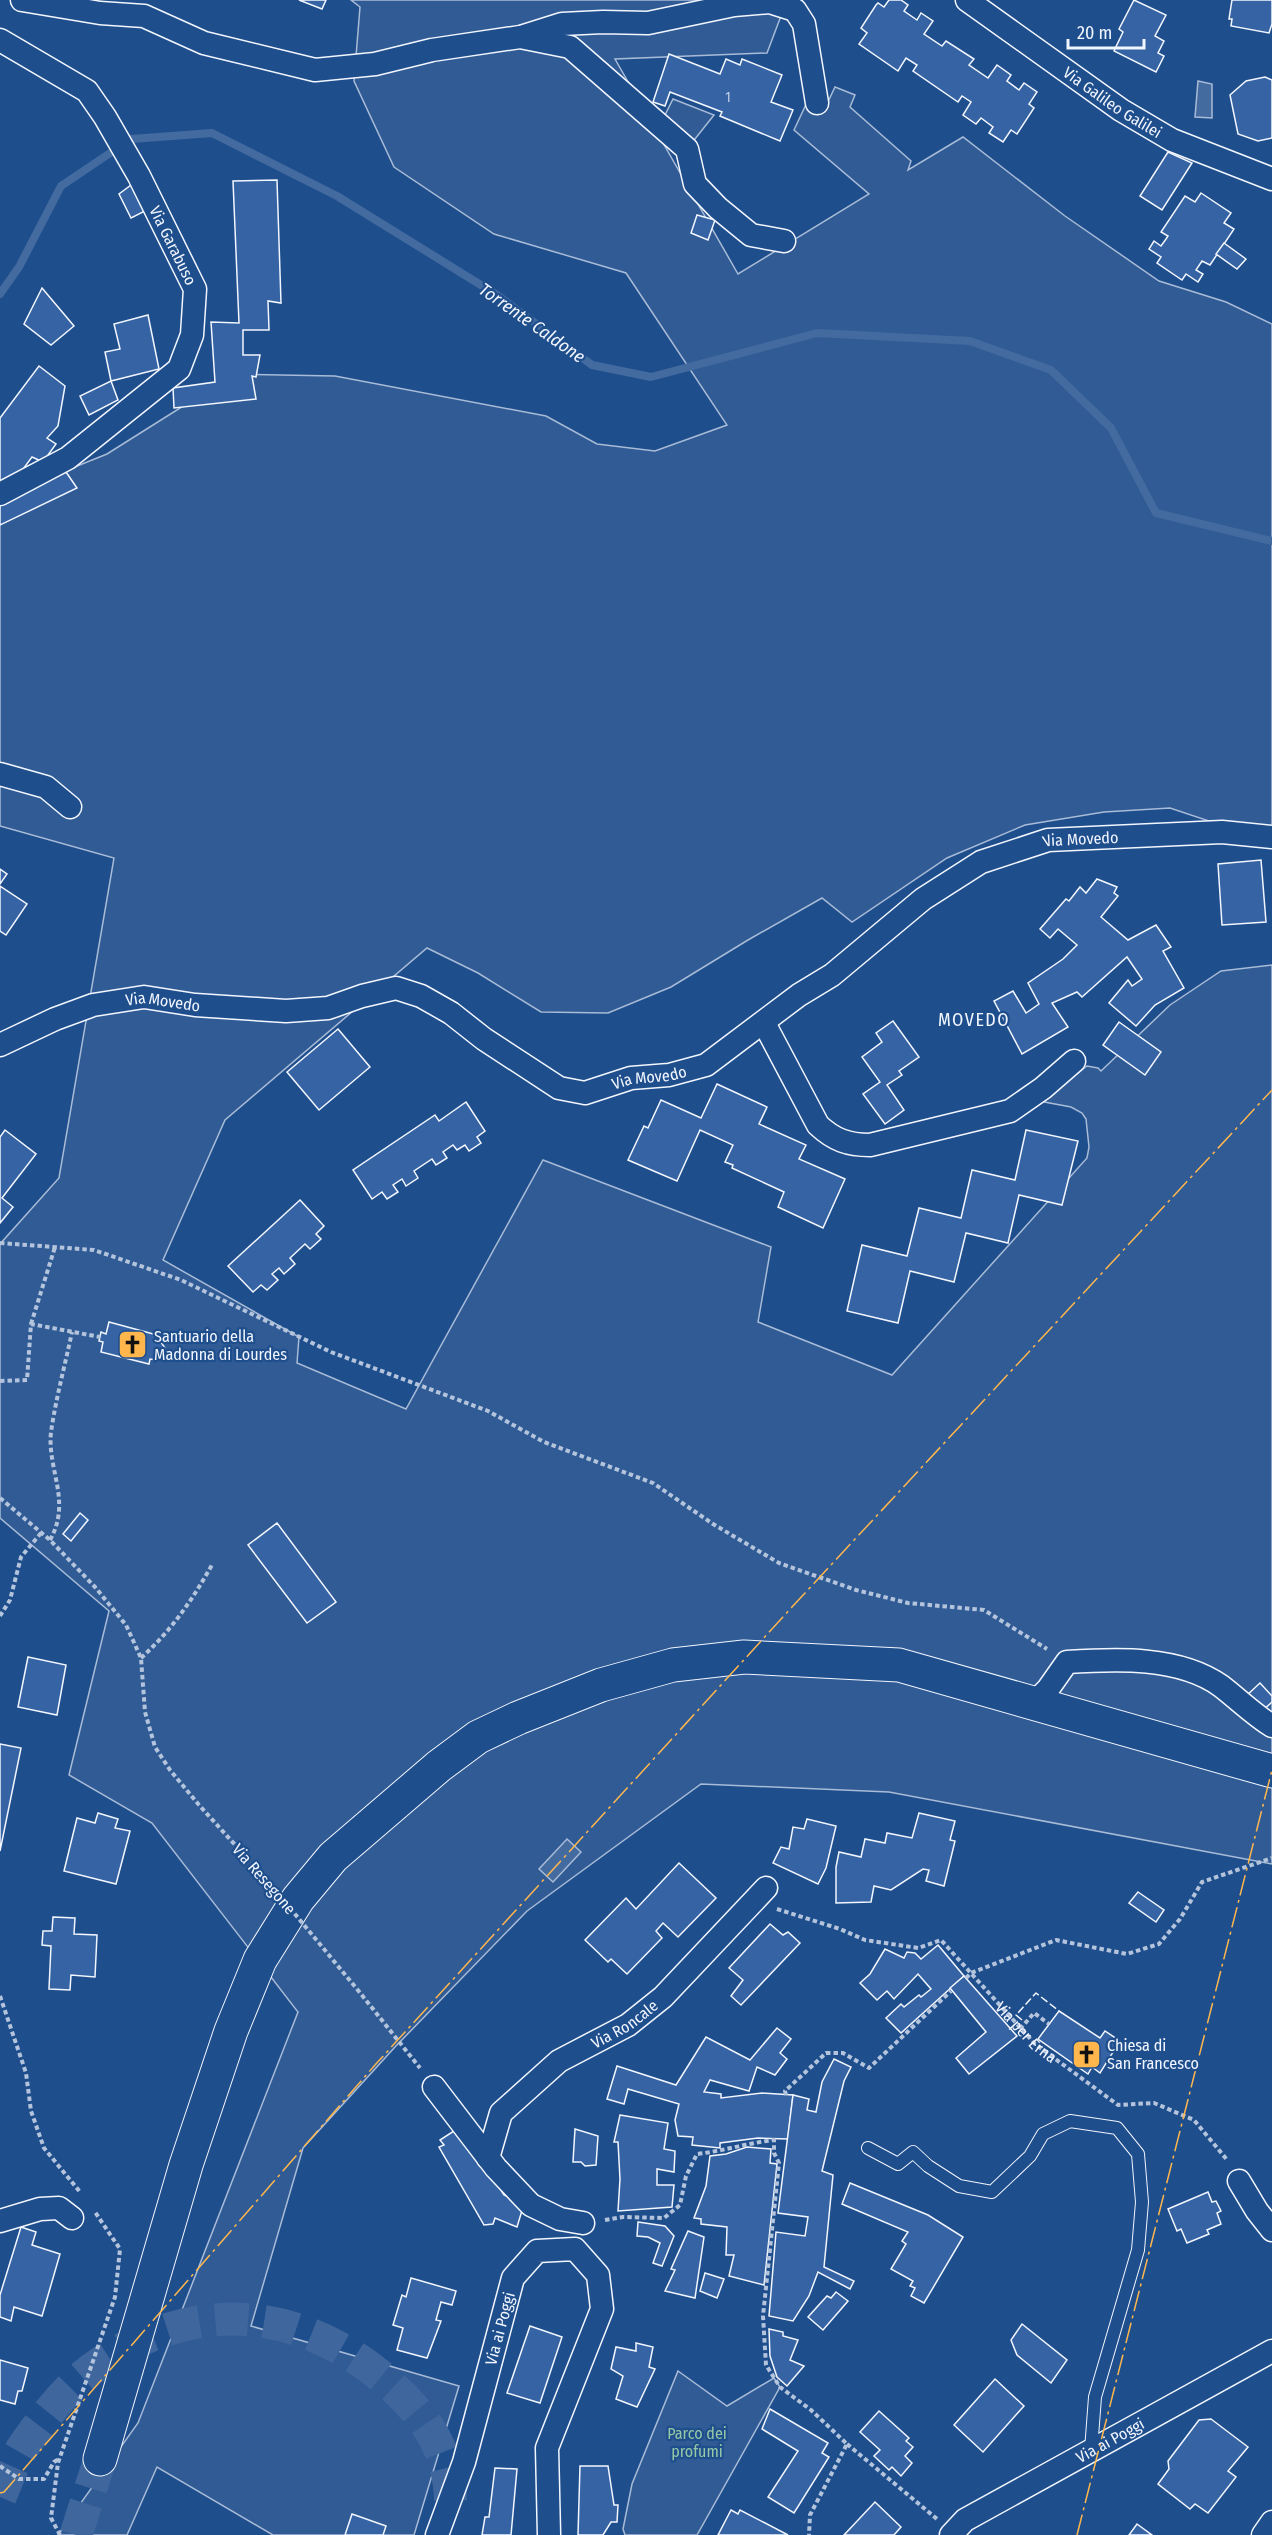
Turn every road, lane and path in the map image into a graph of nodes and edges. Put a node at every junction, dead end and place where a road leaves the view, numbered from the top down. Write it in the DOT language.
graph roads {
  1 [pos="22,0"];
  2 [pos="967,0"];
  3 [pos="520,37"];
  4 [pos="0,40"];
  5 [pos="817,103"];
  6 [pos="1272,179"];
  7 [pos="784,241"];
  8 [pos="0,494"];
  9 [pos="0,774"];
  10 [pos="70,807"];
  11 [pos="1272,837"];
  12 [pos="764,1023"];
  13 [pos="0,1045"];
  14 [pos="1074,1061"];
  15 [pos="0,1243"];
  16 [pos="55,1247"];
  17 [pos="31,1324"];
  18 [pos="72,1332"];
  19 [pos="100,1337"];
  20 [pos="0,1381"];
  21 [pos="0,1498"];
  22 [pos="41,1533"];
  23 [pos="50,1540"];
  24 [pos="213,1563"];
  25 [pos="0,1616"];
  26 [pos="141,1658"];
  27 [pos="1067,1662"];
  28 [pos="1033,1704"];
  29 [pos="1272,1726"];
  30 [pos="1272,1771"];
  31 [pos="1272,1858"];
  32 [pos="760,1894"];
  33 [pos="971,1973"];
  34 [pos="966,1978"];
  35 [pos="951,1991"];
  36 [pos="0,1996"];
  37 [pos="1049,2024"];
  38 [pos="1020,2029"];
  39 [pos="434,2087"];
  40 [pos="786,2095"];
  41 [pos="868,2148"];
  42 [pos="488,2158"];
  43 [pos="1239,2181"];
  44 [pos="86,2200"];
  45 [pos="82,2213"];
  46 [pos="560,2219"];
  47 [pos="0,2221"];
  48 [pos="583,2223"];
  49 [pos="1272,2230"];
  50 [pos="558,2250"];
  51 [pos="1272,2351"];
  52 [pos="847,2444"];
  53 [pos="1091,2450"];
  54 [pos="60,2458"];
  55 [pos="100,2459"];
  56 [pos="0,2466"];
  57 [pos="1272,2522"];
  58 [pos="952,2534"];
  59 [pos="60,2535"];
  60 [pos="437,2535"];
  61 [pos="549,2535"];
  62 [pos="809,2535"];
  63 [pos="1263,2535"];
  1 -- 3 [label="street"];
  2 -- 6 [label="street, Via Galileo Galilei"];
  3 -- 5 [label="street"];
  3 -- 7 [label="street"];
  4 -- 8 [label="street, Via Garabuso"];
  9 -- 10 [label="street"];
  11 -- 12 [label="street, Via Movedo"];
  12 -- 13 [label="street, Via Movedo"];
  12 -- 14 [label="street"];
  15 -- 16 [label="path"];
  16 -- 17 [label="path"];
  16 -- 27 [label="path"];
  17 -- 18 [label="path"];
  17 -- 20 [label="path"];
  18 -- 19 [label="path"];
  18 -- 23 [label="path"];
  21 -- 22 [label="path, Via Resegone"];
  22 -- 23 [label="path, Via Resegone"];
  22 -- 25 [label="path"];
  23 -- 26 [label="path, Via Resegone"];
  24 -- 26 [label="path"];
  26 -- 39 [label="path, Via Resegone, bridge"];
  27 -- 28 [label="street"];
  27 -- 29 [label="street"];
  28 -- 30 [label="highway"];
  28 -- 55 [label="highway"];
  31 -- 33 [label="path"];
  32 -- 33 [label="path, Via per Erna"];
  32 -- 42 [label="street, Via Roncale"];
  33 -- 34 [label="path"];
  33 -- 38 [label="path, Via per Erna"];
  35 -- 40 [label="path"];
  36 -- 44 [label="path"];
  37 -- 38 [label="path"];
  38 -- 43 [label="path, Via per Erna"];
  39 -- 42 [label="street"];
  41 -- 53 [label="lane"];
  42 -- 46 [label="street"];
  43 -- 49 [label="street"];
  45 -- 47 [label="street"];
  45 -- 54 [label="path"];
  46 -- 48 [label="street"];
  46 -- 50 [label="street"];
  48 -- 52 [label="path"];
  50 -- 60 [label="street, Via ai Poggi"];
  50 -- 61 [label="street"];
  51 -- 53 [label="street, Via ai Poggi"];
  52 -- 58 [label="path"];
  52 -- 62 [label="path"];
  53 -- 58 [label="street, Via ai Poggi"];
  54 -- 56 [label="path"];
  54 -- 59 [label="path"];
  57 -- 63 [label="street"];
}
